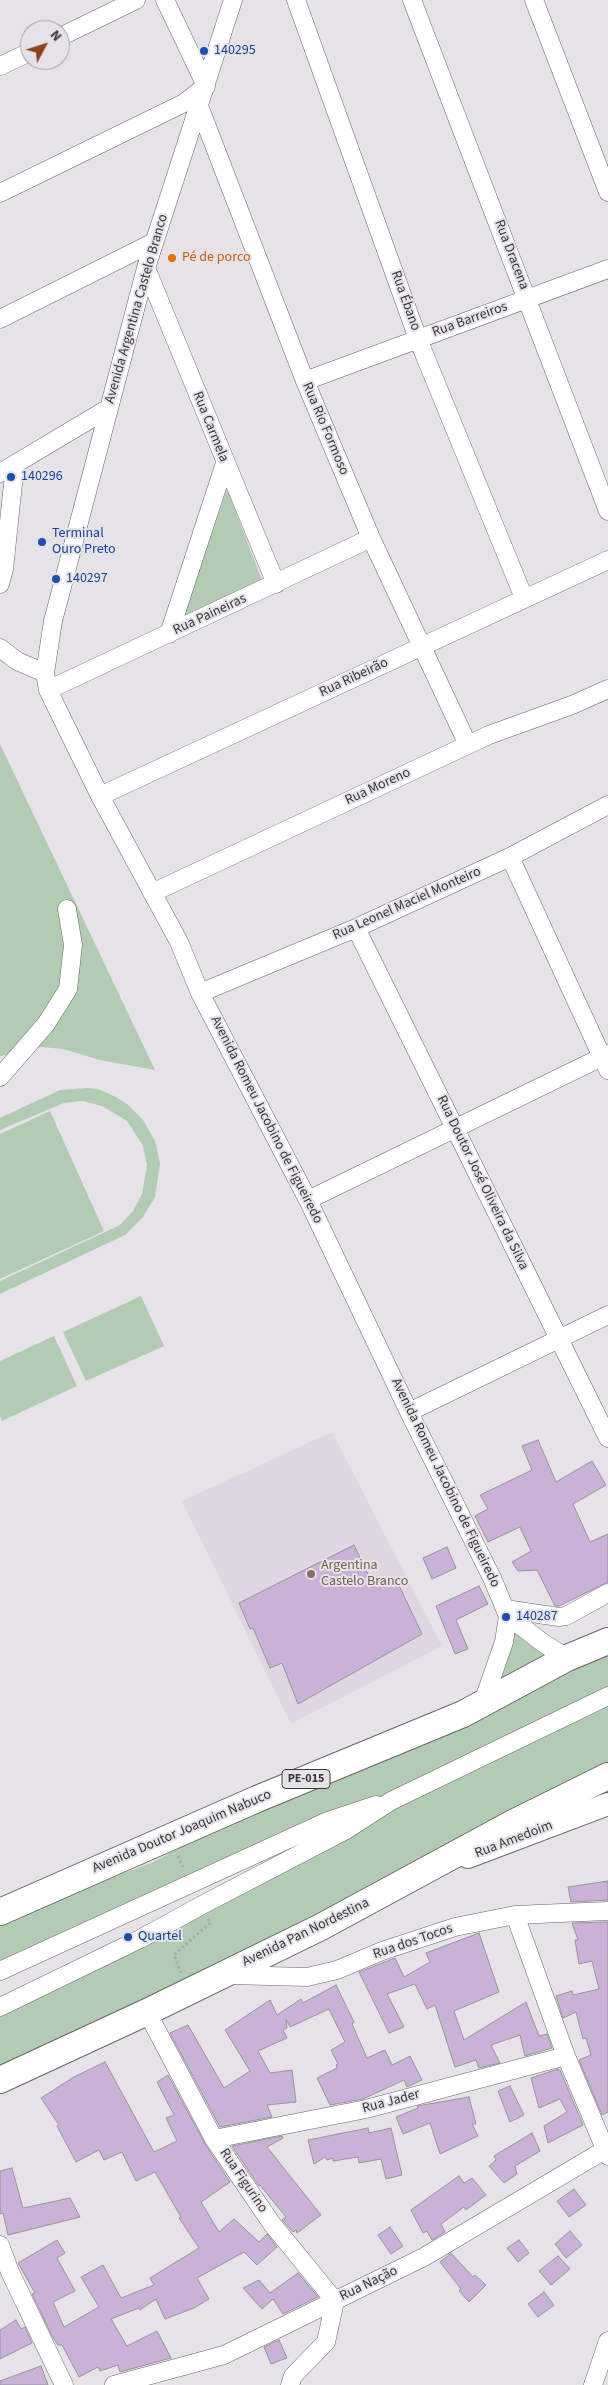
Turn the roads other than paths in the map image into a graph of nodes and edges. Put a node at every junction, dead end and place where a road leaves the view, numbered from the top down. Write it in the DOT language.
graph roads {
  1 [pos="136,0"];
  2 [pos="164,0"];
  3 [pos="233,0"];
  4 [pos="296,0"];
  5 [pos="412,0"];
  6 [pos="534,0"];
  7 [pos="70,32"];
  8 [pos="20,57"];
  9 [pos="0,66"];
  10 [pos="206,86"];
  11 [pos="199,106"];
  12 [pos="608,192"];
  13 [pos="0,193"];
  14 [pos="154,242"];
  15 [pos="146,268"];
  16 [pos="608,269"];
  17 [pos="528,298"];
  18 [pos="0,319"];
  19 [pos="418,339"];
  20 [pos="305,381"];
  21 [pos="109,408"];
  22 [pos="225,463"];
  23 [pos="8,469"];
  24 [pos="608,510"];
  25 [pos="371,538"];
  26 [pos="608,560"];
  27 [pos="0,584"];
  28 [pos="276,584"];
  29 [pos="524,598"];
  30 [pos="53,621"];
  31 [pos="169,634"];
  32 [pos="422,646"];
  33 [pos="0,648"];
  34 [pos="44,673"];
  35 [pos="608,689"];
  36 [pos="48,690"];
  37 [pos="468,745"];
  38 [pos="100,796"];
  39 [pos="608,805"];
  40 [pos="510,858"];
  41 [pos="152,893"];
  42 [pos="67,909"];
  43 [pos="356,928"];
  44 [pos="200,993"];
  45 [pos="606,1060"];
  46 [pos="0,1077"];
  47 [pos="456,1129"];
  48 [pos="308,1200"];
  49 [pos="608,1314"];
  50 [pos="559,1339"];
  51 [pos="409,1412"];
  52 [pos="608,1438"];
  53 [pos="608,1594"];
  54 [pos="507,1612"];
  55 [pos="608,1640"];
  56 [pos="568,1658"];
  57 [pos="608,1696"];
  58 [pos="483,1702"];
  59 [pos="608,1776"];
  60 [pos="391,1801"];
  61 [pos="608,1804"];
  62 [pos="420,1875"];
  63 [pos="608,1911"];
  64 [pos="0,1912"];
  65 [pos="515,1915"];
  66 [pos="0,1971"];
  67 [pos="220,1975"];
  68 [pos="0,2008"];
  69 [pos="147,2012"];
  70 [pos="566,2056"];
  71 [pos="0,2080"];
  72 [pos="214,2139"];
  73 [pos="607,2151"];
  74 [pos="0,2245"];
  75 [pos="5,2272"];
  76 [pos="336,2301"];
  77 [pos="608,2341"];
  78 [pos="599,2378"];
  79 [pos="64,2385"];
  80 [pos="114,2385"];
  81 [pos="290,2385"];
  1 -- 7 [label="street"];
  2 -- 10 [label="street"];
  3 -- 10 [label="street, Avenida Argentina Castelo Branco"];
  4 -- 19 [label="street, Rua Ébano"];
  5 -- 17 [label="street, Rua Dracena"];
  6 -- 12 [label="street"];
  8 -- 9 [label="street"];
  10 -- 11 [label="street, Avenida Argentina Castelo Branco"];
  10 -- 13 [label="street"];
  11 -- 14 [label="street, Avenida Argentina Castelo Branco"];
  11 -- 20 [label="street, Rua Rio Formoso"];
  14 -- 15 [label="street, Avenida Argentina Castelo Branco"];
  14 -- 18 [label="street"];
  15 -- 21 [label="street, Avenida Argentina Castelo Branco"];
  15 -- 22 [label="street, Rua Carmela"];
  16 -- 17 [label="street, Rua Barreiros"];
  17 -- 19 [label="street, Rua Barreiros"];
  17 -- 24 [label="street, Rua Dracena"];
  19 -- 20 [label="street, Rua Barreiros"];
  19 -- 29 [label="street, Rua Ébano"];
  20 -- 25 [label="street, Rua Rio Formoso"];
  21 -- 23 [label="street"];
  21 -- 30 [label="street, Avenida Argentina Castelo Branco"];
  22 -- 28 [label="street, Rua Carmela"];
  22 -- 31 [label="street"];
  23 -- 27 [label="street"];
  25 -- 28 [label="street, Rua Paineiras"];
  25 -- 32 [label="street, Rua Rio Formoso"];
  26 -- 29 [label="street, Rua Ribeirão"];
  28 -- 31 [label="street, Rua Paineiras"];
  29 -- 32 [label="street, Rua Ribeirão"];
  30 -- 34 [label="street, Avenida Romeu Jacobino de Figueiredo"];
  31 -- 36 [label="street, Rua Paineiras"];
  32 -- 37 [label="street, Rua Rio Formoso"];
  32 -- 38 [label="street, Rua Ribeirão"];
  33 -- 34 [label="street"];
  34 -- 36 [label="street, Avenida Romeu Jacobino de Figueiredo"];
  35 -- 37 [label="street, Rua Moreno"];
  36 -- 38 [label="street, Avenida Romeu Jacobino de Figueiredo"];
  37 -- 41 [label="street, Rua Moreno"];
  38 -- 41 [label="street, Avenida Romeu Jacobino de Figueiredo"];
  39 -- 40 [label="street, Rua Leonel Maciel Monteiro"];
  40 -- 43 [label="street, Rua Leonel Maciel Monteiro"];
  40 -- 45 [label="street"];
  41 -- 44 [label="street, Avenida Romeu Jacobino de Figueiredo"];
  42 -- 46 [label="street"];
  43 -- 44 [label="street, Rua Leonel Maciel Monteiro"];
  43 -- 47 [label="street, Rua Doutor José Oliveira da Silva"];
  44 -- 48 [label="street, Avenida Romeu Jacobino de Figueiredo"];
  45 -- 47 [label="street"];
  47 -- 48 [label="street"];
  47 -- 50 [label="street, Rua Doutor José Oliveira da Silva"];
  48 -- 51 [label="street, Avenida Romeu Jacobino de Figueiredo"];
  49 -- 50 [label="street"];
  50 -- 51 [label="street"];
  50 -- 52 [label="street, Rua Doutor José Oliveira da Silva"];
  51 -- 54 [label="street, Avenida Romeu Jacobino de Figueiredo"];
  53 -- 54 [label="street"];
  54 -- 56 [label="street, Avenida Romeu Jacobino de Figueiredo"];
  54 -- 58 [label="street"];
  55 -- 56 [label="highway, Avenida Doutor Joaquim Nabuco / PE-015"];
  56 -- 58 [label="highway, Avenida Doutor Joaquim Nabuco / PE-015"];
  57 -- 60 [label="street"];
  58 -- 64 [label="highway, Avenida Doutor Joaquim Nabuco / PE-015"];
  59 -- 62 [label="highway, Avenida Pan Nordestina"];
  60 -- 66 [label="street"];
  60 -- 68 [label="street"];
  61 -- 62 [label="main road, Rua Amedoim"];
  62 -- 67 [label="highway, Avenida Pan Nordestina"];
  63 -- 65 [label="street, Rua dos Tocos"];
  65 -- 67 [label="street, Rua dos Tocos"];
  65 -- 70 [label="street"];
  67 -- 69 [label="highway, Avenida Pan Nordestina"];
  69 -- 71 [label="highway, Avenida Pan Nordestina"];
  69 -- 72 [label="street, Rua Figurino"];
  70 -- 72 [label="street, Rua Jader"];
  70 -- 73 [label="street"];
  72 -- 76 [label="street, Rua Figurino"];
  73 -- 76 [label="street, Rua Nação"];
  74 -- 75 [label="street"];
  75 -- 79 [label="street"];
  76 -- 80 [label="street, Rua Nação"];
  76 -- 81 [label="street"];
  77 -- 78 [label="street"];
}
